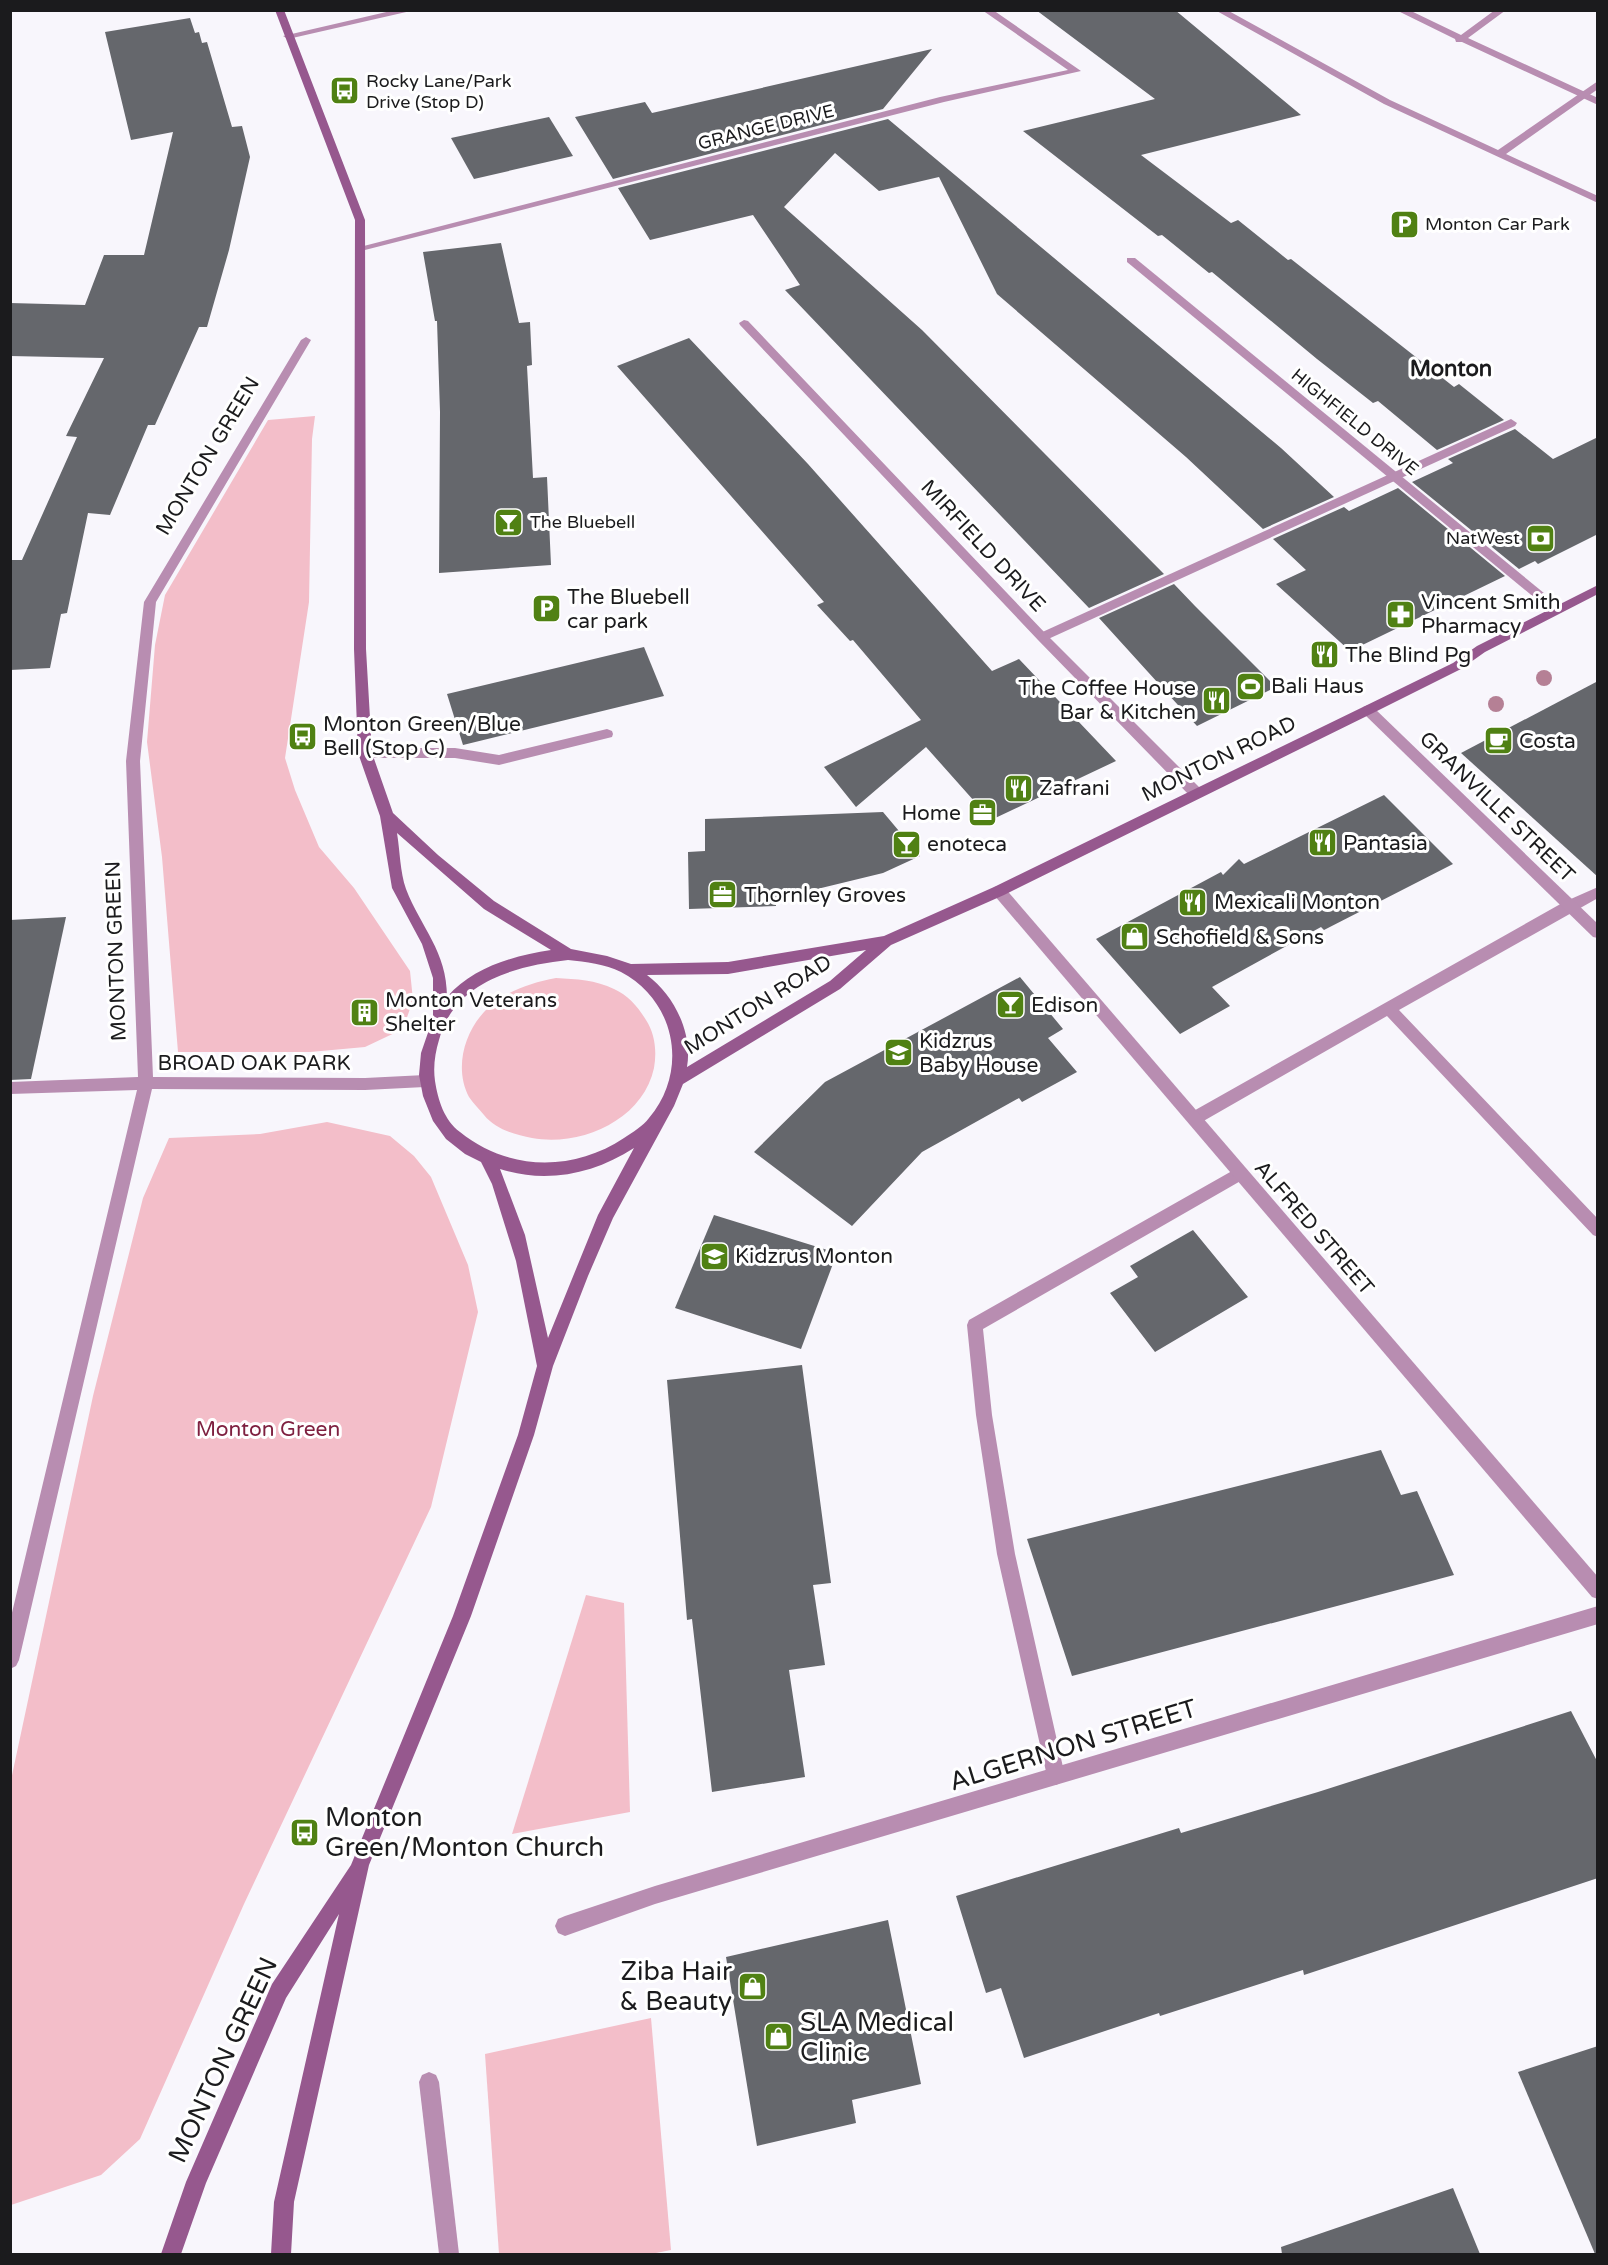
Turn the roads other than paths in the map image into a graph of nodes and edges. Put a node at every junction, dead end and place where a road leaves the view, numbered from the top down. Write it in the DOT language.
graph roads {
  1 [pos="279,10"];
  2 [pos="411,10"];
  3 [pos="986,10"];
  4 [pos="1219,10"];
  5 [pos="1400,10"];
  6 [pos="1502,10"];
  7 [pos="288,36"];
  8 [pos="1460,40"];
  9 [pos="1598,84"];
  10 [pos="1582,95"];
  11 [pos="1598,102"];
  12 [pos="1499,154"];
  13 [pos="1598,200"];
  14 [pos="361,248"];
  15 [pos="1131,260"];
  16 [pos="744,323"];
  17 [pos="306,340"];
  18 [pos="1510,423"];
  19 [pos="1395,478"];
  20 [pos="1598,589"];
  21 [pos="1557,610"];
  22 [pos="1042,637"];
  23 [pos="1368,710"];
  24 [pos="607,734"];
  25 [pos="365,753"];
  26 [pos="1196,794"];
  27 [pos="387,816"];
  28 [pos="999,891"];
  29 [pos="1598,892"];
  30 [pos="1569,906"];
  31 [pos="1598,933"];
  32 [pos="886,941"];
  33 [pos="568,954"];
  34 [pos="629,970"];
  35 [pos="1390,1010"];
  36 [pos="440,1017"];
  37 [pos="679,1079"];
  38 [pos="425,1081"];
  39 [pos="146,1083"];
  40 [pos="10,1088"];
  41 [pos="1195,1118"];
  42 [pos="655,1123"];
  43 [pos="488,1160"];
  44 [pos="1239,1174"];
  45 [pos="1598,1230"];
  46 [pos="545,1366"];
  47 [pos="1598,1591"];
  48 [pos="1598,1615"];
  49 [pos="10,1660"];
  50 [pos="1056,1776"];
  51 [pos="360,1865"];
  52 [pos="565,1926"];
  53 [pos="429,2082"];
  54 [pos="171,2254"];
  55 [pos="281,2254"];
  56 [pos="449,2254"];
  1 -- 7 [label="main road"];
  2 -- 7 [label="street"];
  3 -- 14 [label="street, GRANGE DRIVE"];
  4 -- 12 [label="street"];
  5 -- 8 [label="street"];
  6 -- 8 [label="street"];
  7 -- 14 [label="main road"];
  8 -- 10 [label="street"];
  9 -- 10 [label="street"];
  10 -- 11 [label="street"];
  10 -- 12 [label="street"];
  12 -- 13 [label="street"];
  14 -- 25 [label="main road"];
  15 -- 19 [label="street, HIGHFIELD DRIVE"];
  16 -- 22 [label="street, MIRFIELD DRIVE"];
  17 -- 39 [label="street, MONTON GREEN"];
  18 -- 19 [label="street"];
  19 -- 21 [label="street, HIGHFIELD DRIVE"];
  19 -- 22 [label="street"];
  20 -- 21 [label="main road, MONTON ROAD"];
  21 -- 23 [label="main road, MONTON ROAD"];
  22 -- 26 [label="street, MIRFIELD DRIVE"];
  23 -- 26 [label="main road, MONTON ROAD"];
  23 -- 30 [label="street, GRANVILLE STREET"];
  24 -- 25 [label="street"];
  25 -- 27 [label="main road"];
  26 -- 28 [label="main road, MONTON ROAD"];
  27 -- 33 [label="main road"];
  27 -- 36 [label="main road"];
  28 -- 32 [label="main road, MONTON ROAD"];
  28 -- 41 [label="street, ALFRED STREET"];
  29 -- 30 [label="street"];
  30 -- 31 [label="street, GRANVILLE STREET"];
  30 -- 35 [label="street"];
  32 -- 34 [label="main road, MONTON ROAD"];
  32 -- 37 [label="main road, MONTON ROAD"];
  33 -- 34 [label="main road"];
  33 -- 36 [label="main road"];
  34 -- 37 [label="main road, MONTON GREEN"];
  35 -- 41 [label="street"];
  35 -- 45 [label="street"];
  36 -- 38 [label="main road"];
  37 -- 42 [label="main road, MONTON GREEN"];
  38 -- 39 [label="street, BROAD OAK PARK"];
  38 -- 43 [label="main road"];
  39 -- 40 [label="street, BROAD OAK PARK"];
  39 -- 49 [label="street, MONTON GREEN"];
  41 -- 44 [label="street, ALFRED STREET"];
  42 -- 43 [label="main road"];
  42 -- 46 [label="main road, MONTON GREEN"];
  43 -- 46 [label="main road, MONTON GREEN"];
  44 -- 47 [label="street, ALFRED STREET"];
  44 -- 50 [label="street"];
  46 -- 51 [label="main road, MONTON GREEN"];
  48 -- 50 [label="street, ALGERNON STREET"];
  50 -- 52 [label="street, ALGERNON STREET"];
  51 -- 54 [label="main road, MONTON GREEN"];
  51 -- 55 [label="main road, MONTON GREEN"];
  53 -- 56 [label="street"];
}
